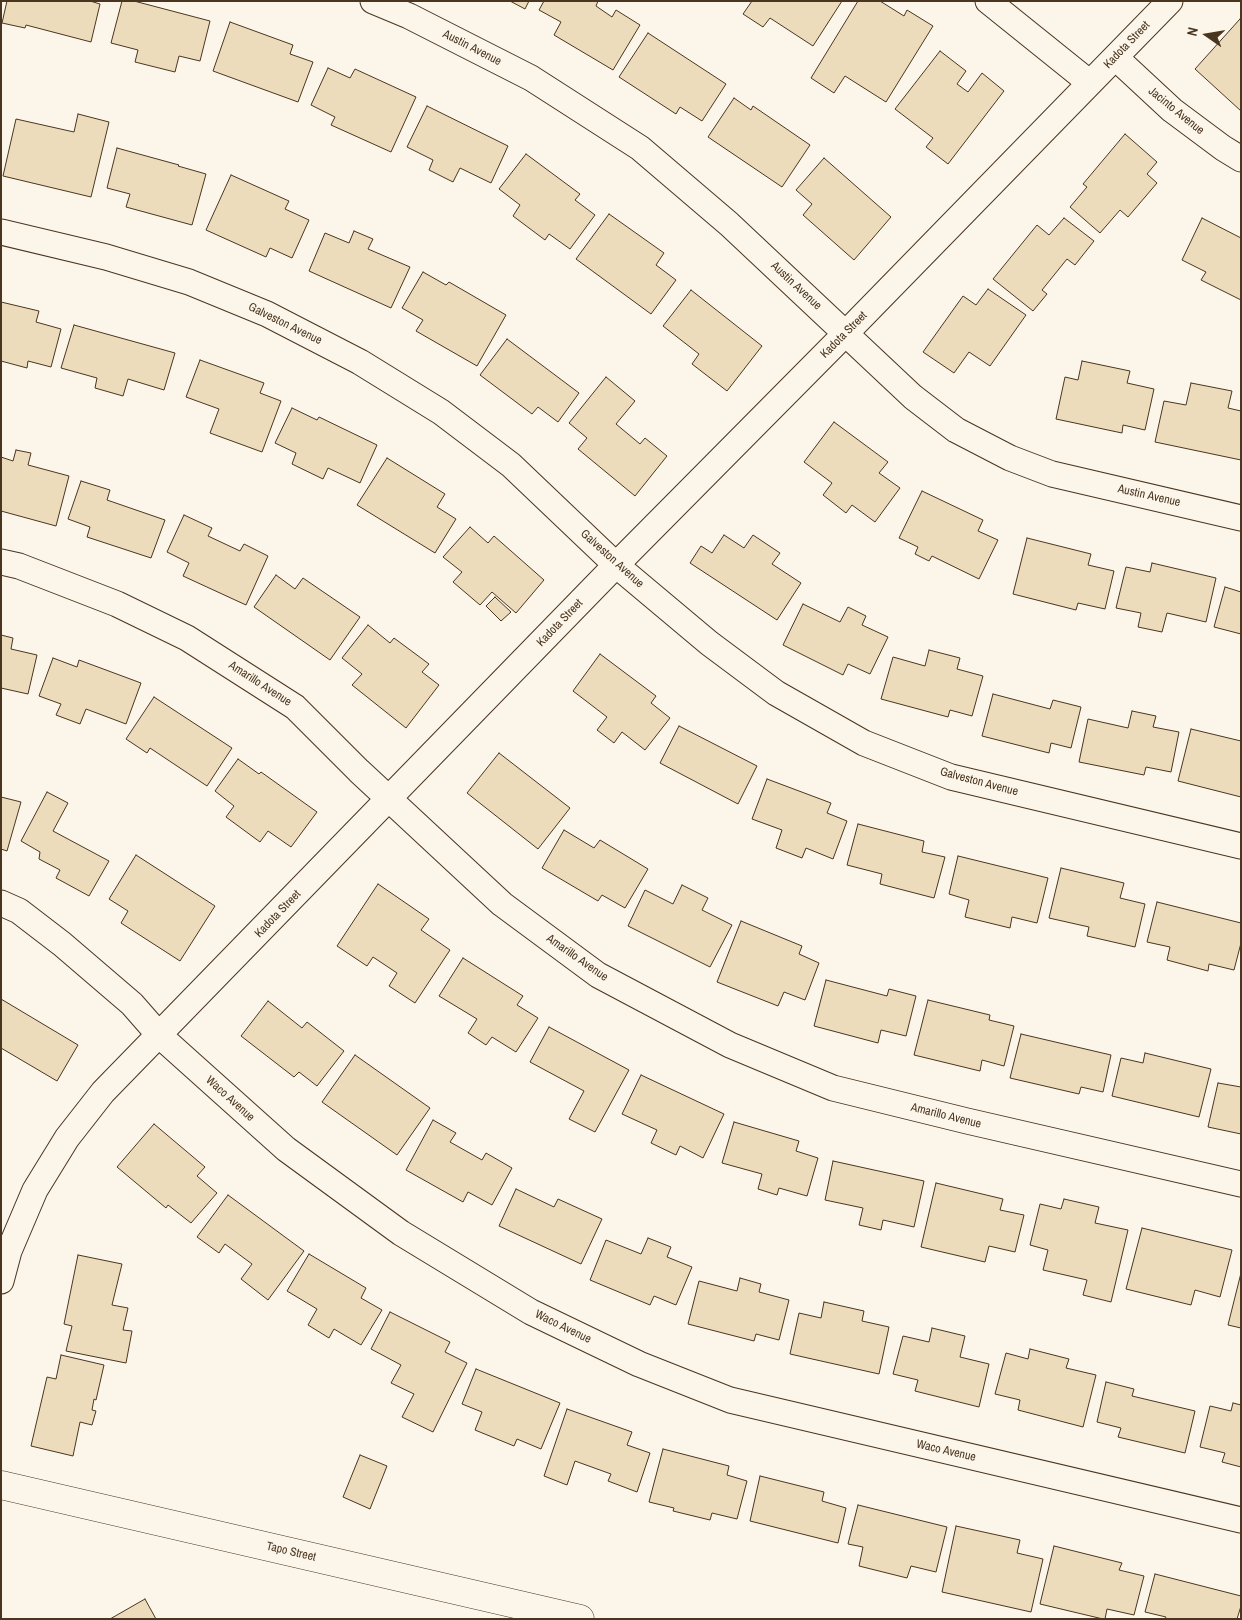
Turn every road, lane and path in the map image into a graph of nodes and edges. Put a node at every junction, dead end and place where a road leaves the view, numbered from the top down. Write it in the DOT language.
graph roads {
  1 [pos="373,1"];
  2 [pos="988,1"];
  3 [pos="1170,1"];
  4 [pos="1116,58"];
  5 [pos="1090,83"];
  6 [pos="1241,159"];
  7 [pos="1,232"];
  8 [pos="846,333"];
  9 [pos="1241,518"];
  10 [pos="1,562"];
  11 [pos="616,565"];
  12 [pos="389,799"];
  13 [pos="1241,846"];
  14 [pos="1,904"];
  15 [pos="160,1036"];
  16 [pos="1241,1184"];
  17 [pos="5,1250"];
  18 [pos="1,1281"];
  19 [pos="1,1485"];
  20 [pos="1241,1520"];
  21 [pos="580,1619"];
  1 -- 8 [label="street, Austin Avenue"];
  2 -- 5 [label="street"];
  3 -- 4 [label="street, Kadota Street"];
  4 -- 5 [label="street, Kadota Street"];
  4 -- 6 [label="street, Jacinto Avenue"];
  5 -- 8 [label="street, Kadota Street"];
  7 -- 11 [label="street, Galveston Avenue"];
  8 -- 9 [label="street, Austin Avenue"];
  8 -- 11 [label="street, Kadota Street"];
  10 -- 12 [label="street, Amarillo Avenue"];
  11 -- 12 [label="street, Kadota Street"];
  11 -- 13 [label="street, Galveston Avenue"];
  12 -- 15 [label="street, Kadota Street"];
  12 -- 16 [label="street, Amarillo Avenue"];
  14 -- 15 [label="street, Waco Avenue"];
  15 -- 17 [label="street, Kadota Street"];
  15 -- 20 [label="street, Waco Avenue"];
  17 -- 18 [label="street, Kadota Street"];
  19 -- 21 [label="street, Tapo Street"];
}
